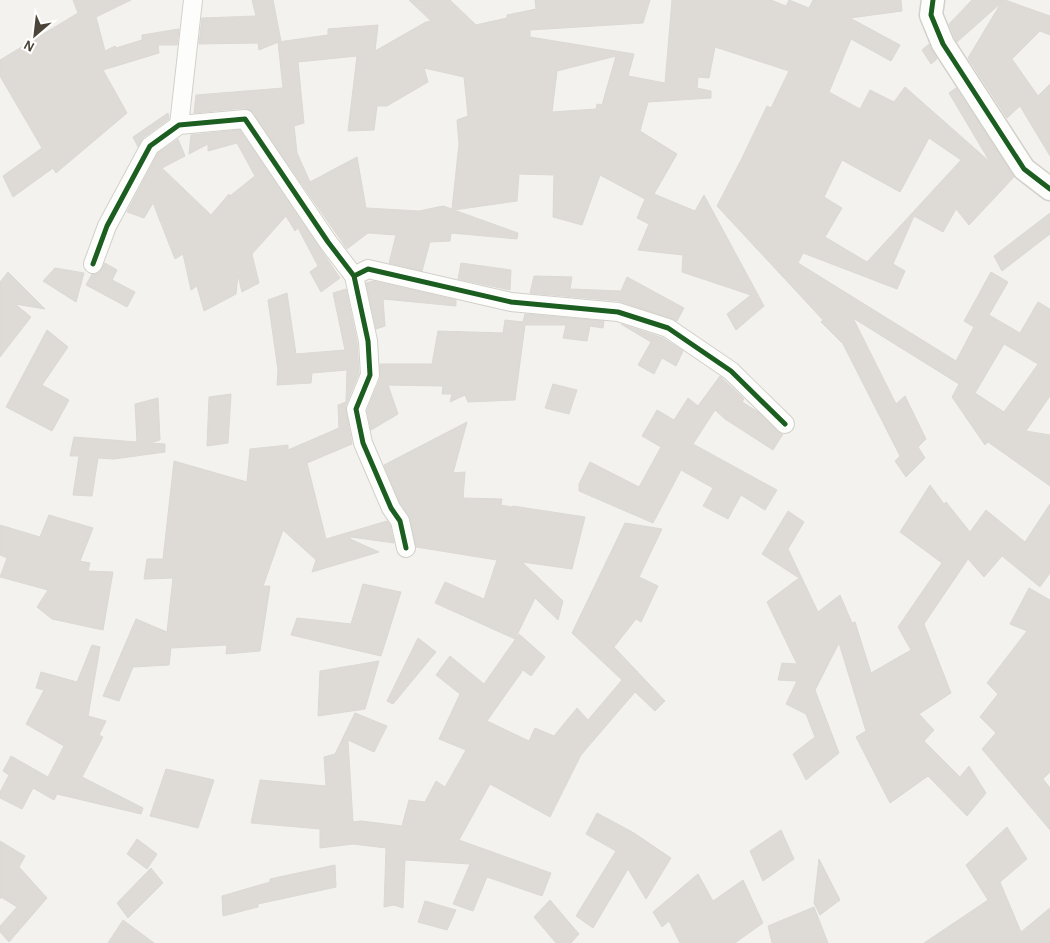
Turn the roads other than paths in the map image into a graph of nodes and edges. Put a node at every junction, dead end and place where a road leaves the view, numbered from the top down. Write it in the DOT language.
graph roads {
  1 [pos="193,0"];
  2 [pos="933,0"];
  3 [pos="179,125"];
  4 [pos="1050,189"];
  5 [pos="93,264"];
  6 [pos="354,276"];
  7 [pos="785,424"];
  8 [pos="406,548"];
  1 -- 3 [label="street"];
  2 -- 4 [label="street"];
  3 -- 5 [label="street"];
  3 -- 6 [label="street"];
  6 -- 7 [label="street"];
  6 -- 8 [label="street"];
}
